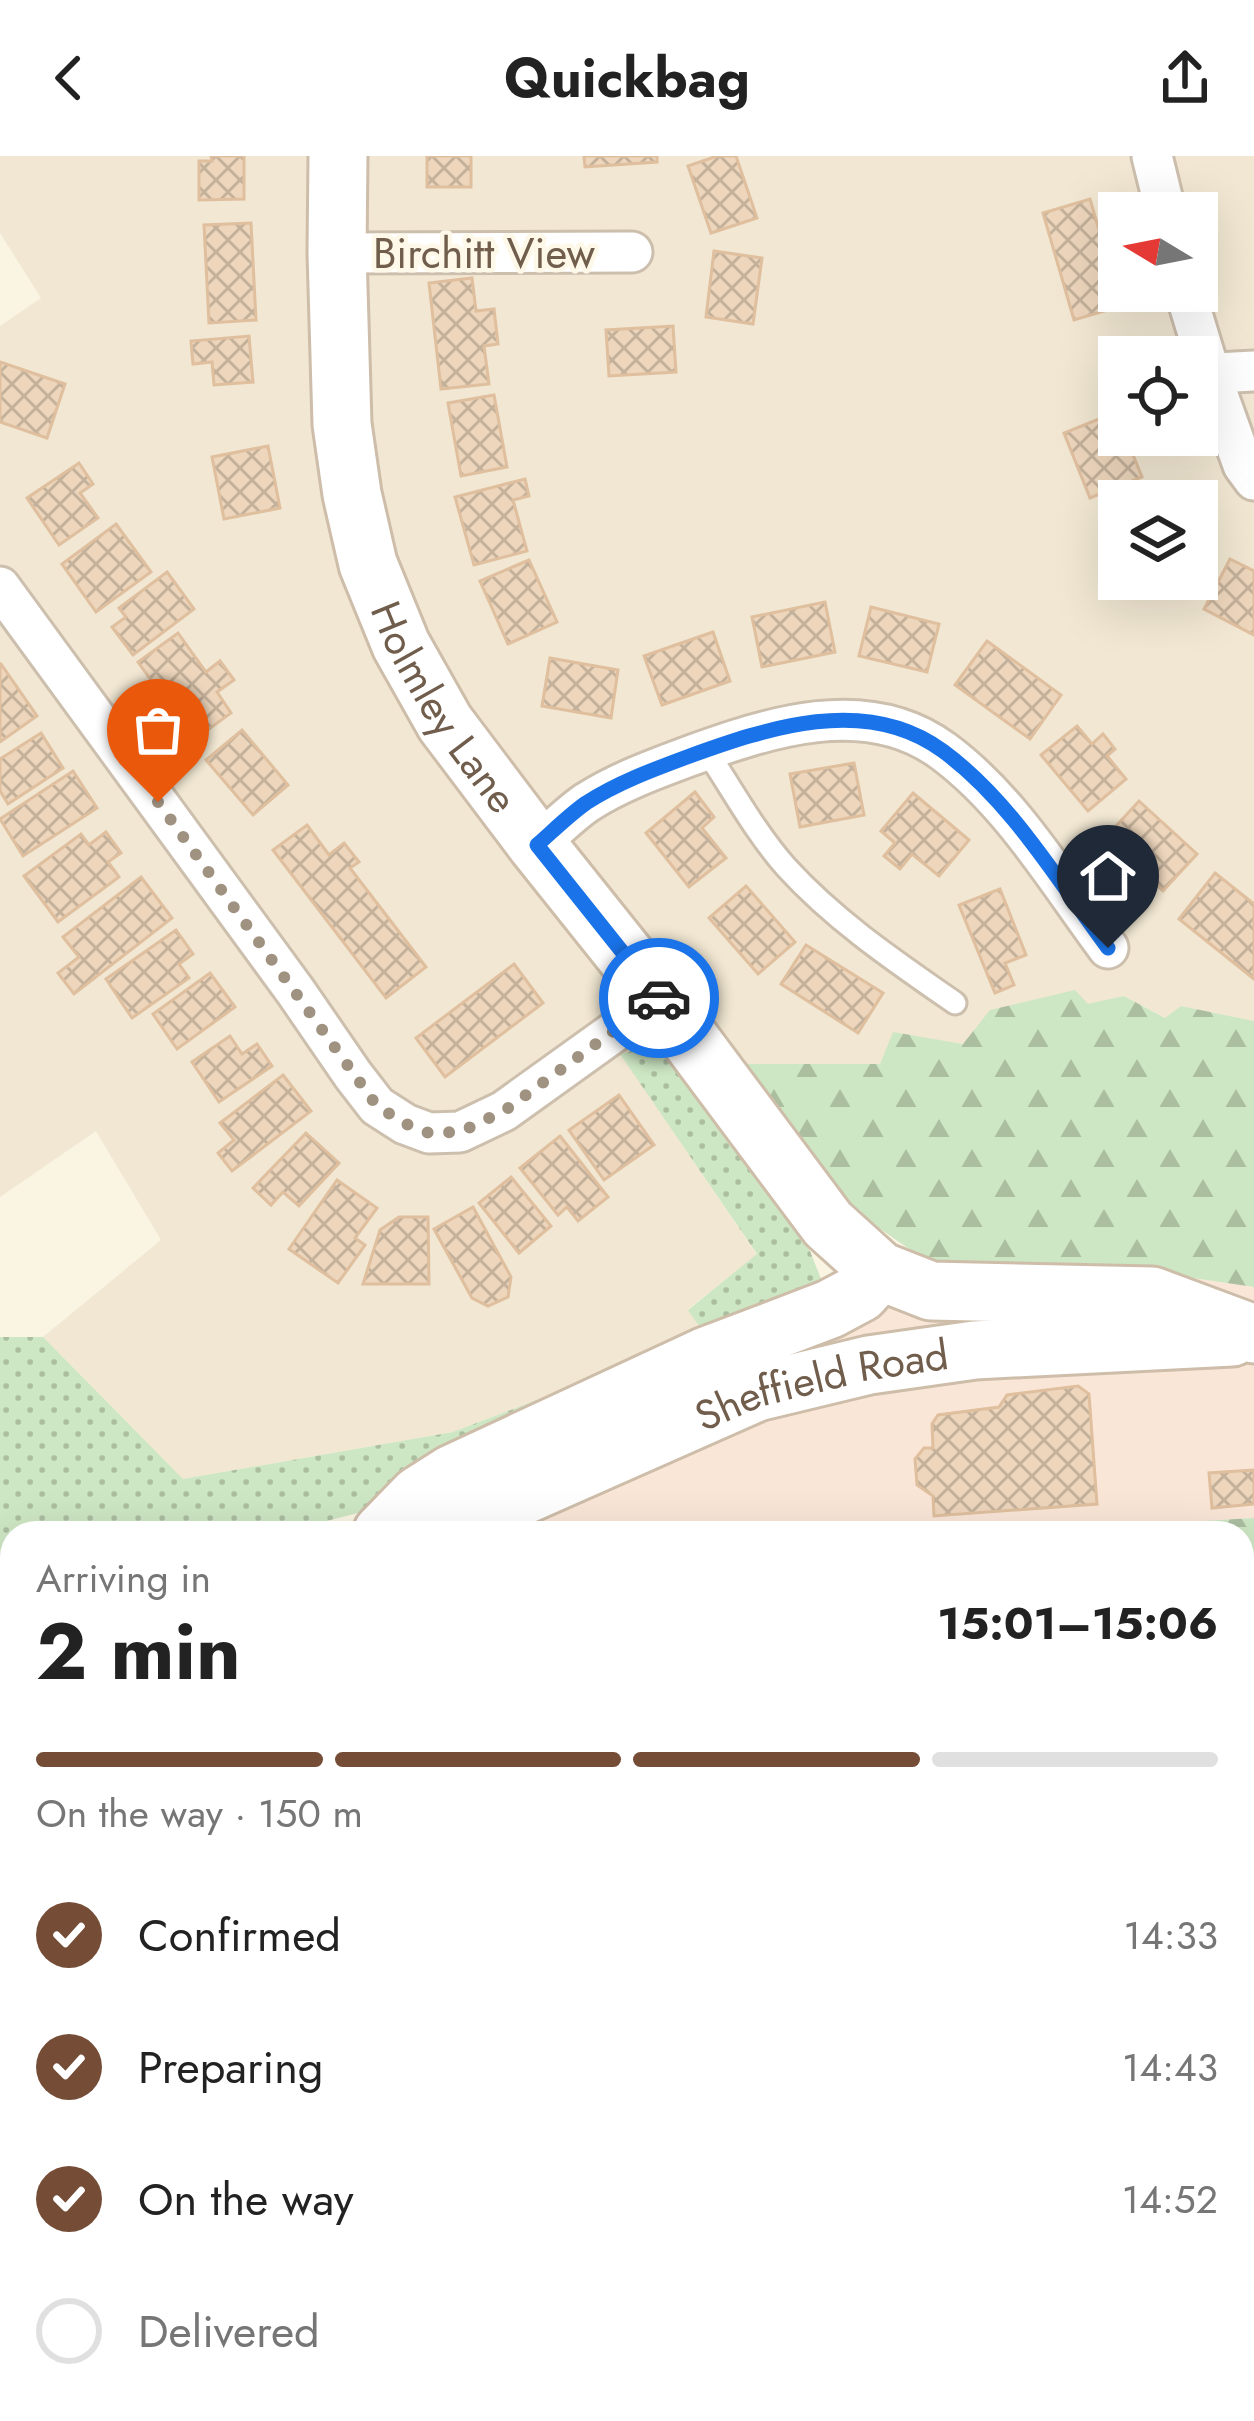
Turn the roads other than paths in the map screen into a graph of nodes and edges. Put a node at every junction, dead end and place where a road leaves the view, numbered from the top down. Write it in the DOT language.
graph roads {
  1 [pos="338,156"];
  2 [pos="1152,156"];
  3 [pos="1161,192"];
  4 [pos="632,252"];
  5 [pos="337,254"];
  6 [pos="1254,371"];
  7 [pos="1218,372"];
  8 [pos="1218,407"];
  9 [pos="1254,481"];
  10 [pos="0,587"];
  11 [pos="706,750"];
  12 [pos="537,845"];
  13 [pos="1108,948"];
  14 [pos="660,999"];
  15 [pos="955,1004"];
  16 [pos="880,1271"];
  17 [pos="1254,1335"];
  18 [pos="394,1521"];
  19 [pos="451,1521"];
  1 -- 5 [label="main road, Holmley Lane"];
  2 -- 3 [label="street"];
  4 -- 5 [label="street, Birchitt View"];
  5 -- 12 [label="main road, Holmley Lane"];
  6 -- 7 [label="street"];
  8 -- 9 [label="street"];
  10 -- 14 [label="street"];
  11 -- 12 [label="street"];
  11 -- 13 [label="street"];
  11 -- 15 [label="lane"];
  12 -- 14 [label="main road, Holmley Lane"];
  14 -- 16 [label="main road, Holmley Lane"];
  16 -- 17 [label="main road, Holmley Lane"];
  16 -- 18 [label="main road"];
  17 -- 19 [label="main road, Sheffield Road"];
}
